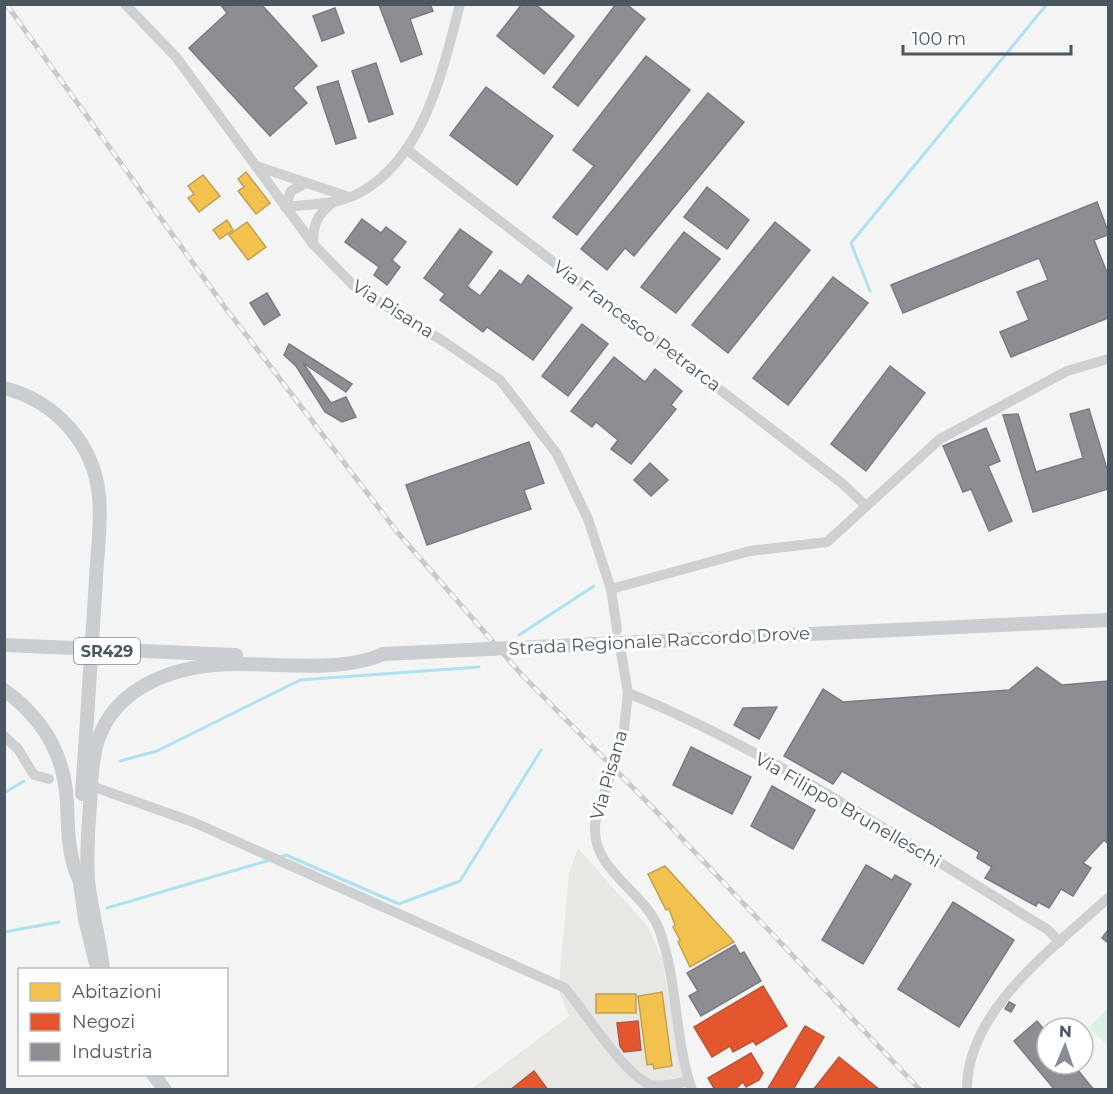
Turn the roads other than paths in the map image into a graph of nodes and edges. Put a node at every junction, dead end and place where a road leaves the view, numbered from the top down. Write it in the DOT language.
graph roads {
  1 [pos="125,4"];
  2 [pos="460,4"];
  3 [pos="406,149"];
  4 [pos="255,166"];
  5 [pos="306,183"];
  6 [pos="350,197"];
  7 [pos="334,201"];
  8 [pos="285,207"];
  9 [pos="313,244"];
  10 [pos="1108,359"];
  11 [pos="4,388"];
  12 [pos="866,506"];
  13 [pos="611,589"];
  14 [pos="1108,620"];
  15 [pos="617,630"];
  16 [pos="4,636"];
  17 [pos="4,645"];
  18 [pos="621,652"];
  19 [pos="209,660"];
  20 [pos="4,690"];
  21 [pos="627,693"];
  22 [pos="4,736"];
  23 [pos="49,779"];
  24 [pos="97,788"];
  25 [pos="79,880"];
  26 [pos="1108,898"];
  27 [pos="1060,942"];
  28 [pos="98,968"];
  29 [pos="103,968"];
  30 [pos="155,1076"];
  31 [pos="691,1085"];
  32 [pos="165,1089"];
  33 [pos="968,1089"];
  1 -- 4 [label="street, Via Pisana"];
  2 -- 3 [label="street"];
  3 -- 6 [label="street"];
  3 -- 12 [label="street, Via Francesco Petrarca"];
  4 -- 5 [label="street"];
  4 -- 8 [label="street, Via Pisana"];
  5 -- 6 [label="street"];
  5 -- 8 [label="street"];
  6 -- 7 [label="street"];
  7 -- 8 [label="street"];
  7 -- 9 [label="street"];
  8 -- 9 [label="street, Via Pisana"];
  9 -- 13 [label="street, Via Pisana"];
  10 -- 12 [label="street"];
  11 -- 25 [label="main road, bridge"];
  12 -- 13 [label="street"];
  13 -- 15 [label="street, Via Pisana"];
  14 -- 19 [label="main road, Strada Regionale Raccordo Drove, bridge"];
  16 -- 19 [label="main road"];
  17 -- 19 [label="main road, SR429"];
  18 -- 21 [label="street, Via Pisana"];
  19 -- 29 [label="main road"];
  20 -- 25 [label="main road"];
  21 -- 27 [label="street, Via Filippo Brunelleschi"];
  21 -- 31 [label="street, Via Pisana, bridge"];
  22 -- 23 [label="street"];
  24 -- 31 [label="street"];
  25 -- 28 [label="main road"];
  26 -- 27 [label="street"];
  27 -- 33 [label="street"];
  30 -- 32 [label="main road"];
}
